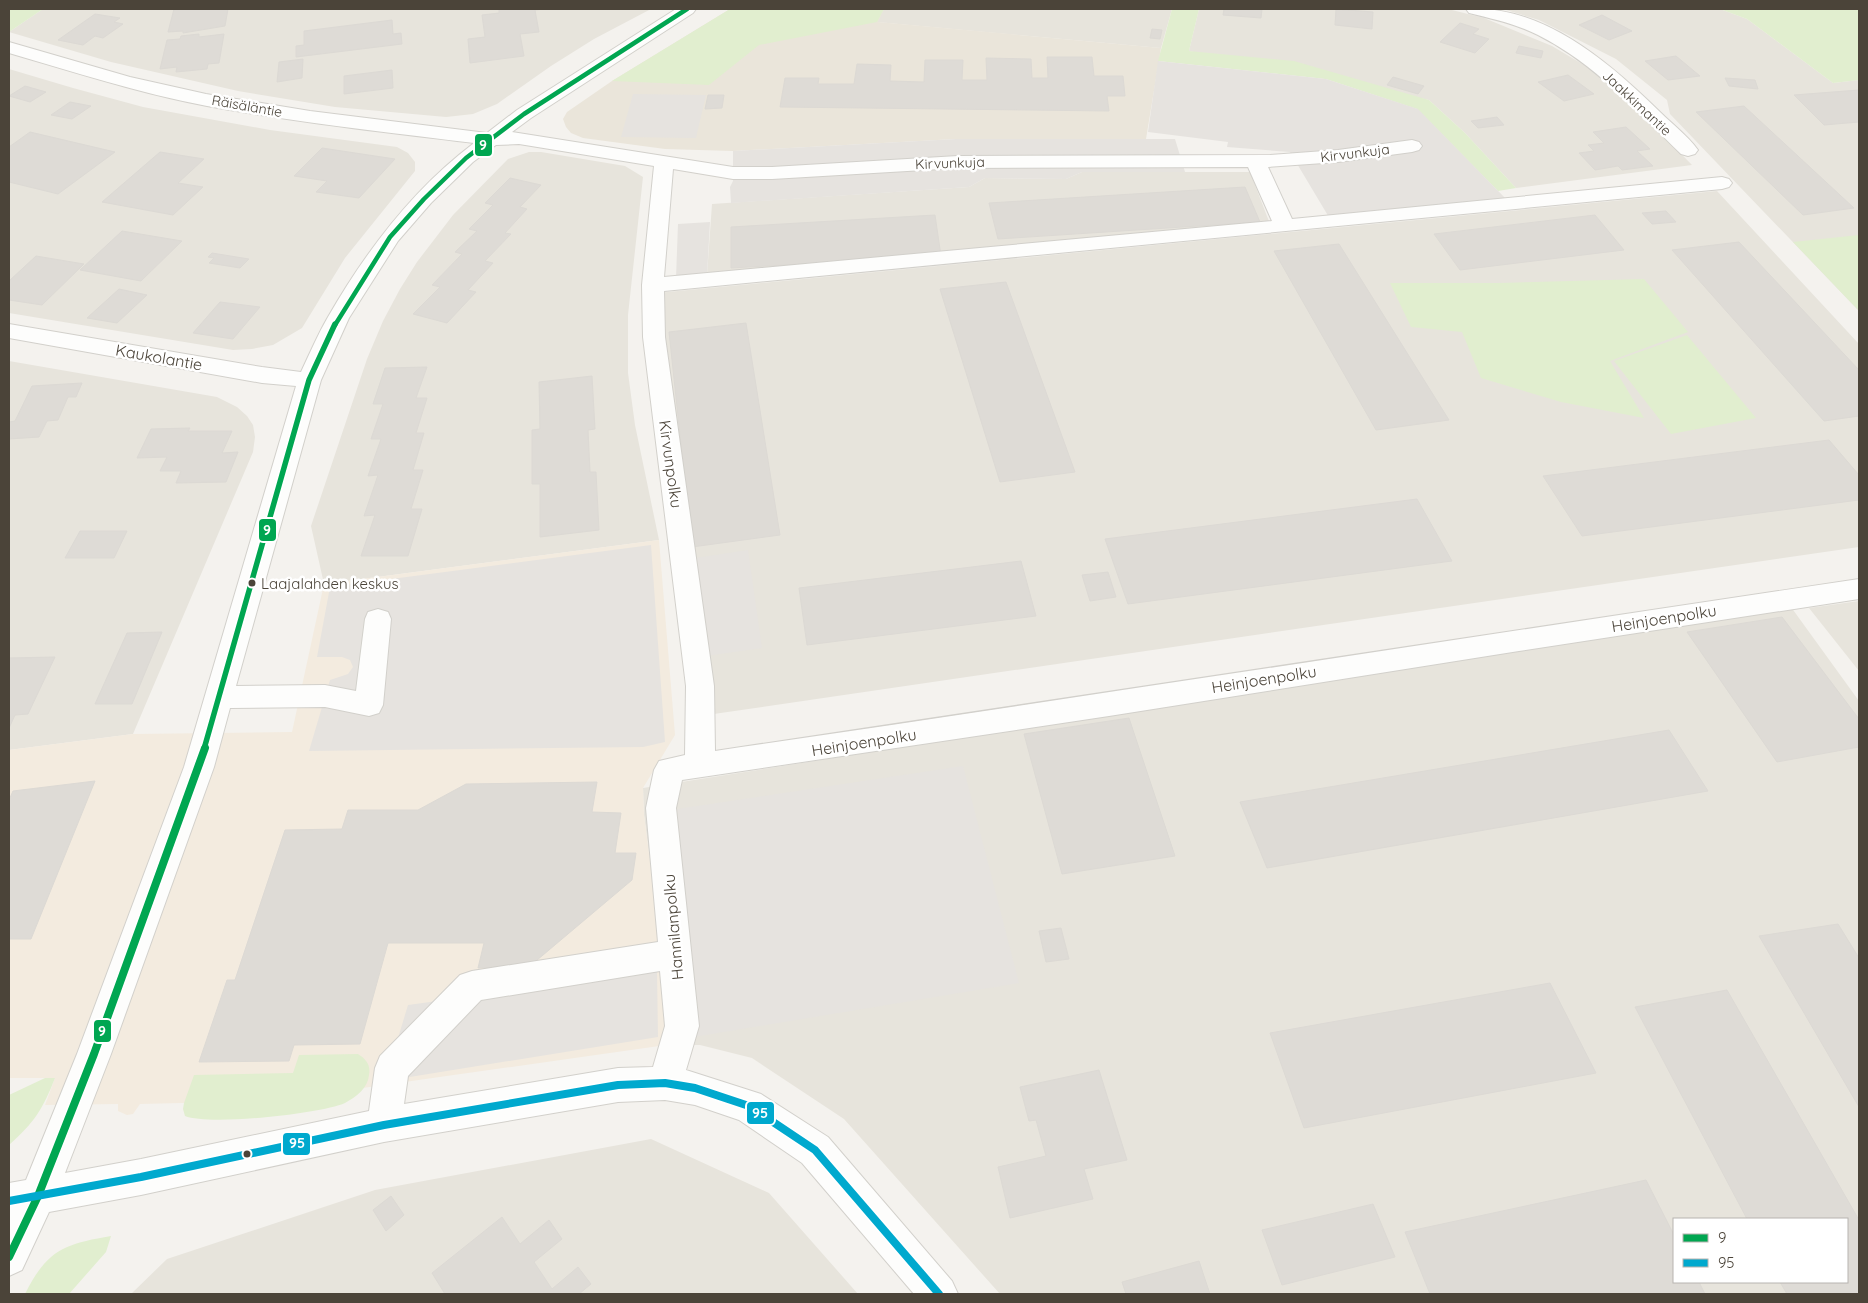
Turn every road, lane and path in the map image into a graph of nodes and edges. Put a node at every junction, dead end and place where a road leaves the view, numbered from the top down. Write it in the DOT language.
graph roads {
  1 [pos="687,9"];
  2 [pos="1475,9"];
  3 [pos="9,48"];
  4 [pos="490,139"];
  5 [pos="1412,146"];
  6 [pos="1688,150"];
  7 [pos="664,162"];
  8 [pos="1256,162"];
  9 [pos="1722,183"];
  10 [pos="1285,226"];
  11 [pos="653,285"];
  12 [pos="9,331"];
  13 [pos="309,380"];
  14 [pos="1859,589"];
  15 [pos="378,619"];
  16 [pos="220,697"];
  17 [pos="700,766"];
  18 [pos="669,770"];
  19 [pos="675,954"];
  20 [pos="665,1083"];
  21 [pos="384,1125"];
  22 [pos="23,1199"];
  23 [pos="9,1256"];
  24 [pos="939,1294"];
  1 -- 4 [label="street"];
  2 -- 6 [label="street, Jaakkimantie"];
  3 -- 4 [label="street, Räisäläntie"];
  4 -- 7 [label="street, Kirvunkuja"];
  4 -- 13 [label="street"];
  5 -- 8 [label="street, Kirvunkuja"];
  7 -- 8 [label="street, Kirvunkuja"];
  7 -- 11 [label="street, Kirvunpolku"];
  8 -- 10 [label="street"];
  9 -- 10 [label="street"];
  10 -- 11 [label="street"];
  11 -- 17 [label="street, Kirvunpolku"];
  12 -- 13 [label="street, Kaukolantie"];
  13 -- 16 [label="street"];
  14 -- 17 [label="street, Heinjoenpolku"];
  15 -- 16 [label="street"];
  16 -- 22 [label="street"];
  17 -- 18 [label="street, Heinjoenpolku"];
  18 -- 19 [label="street, Hannilanpolku"];
  19 -- 20 [label="street, Hannilanpolku"];
  19 -- 21 [label="street"];
  20 -- 21 [label="street"];
  20 -- 24 [label="street"];
  21 -- 22 [label="street"];
  22 -- 23 [label="street"];
}
